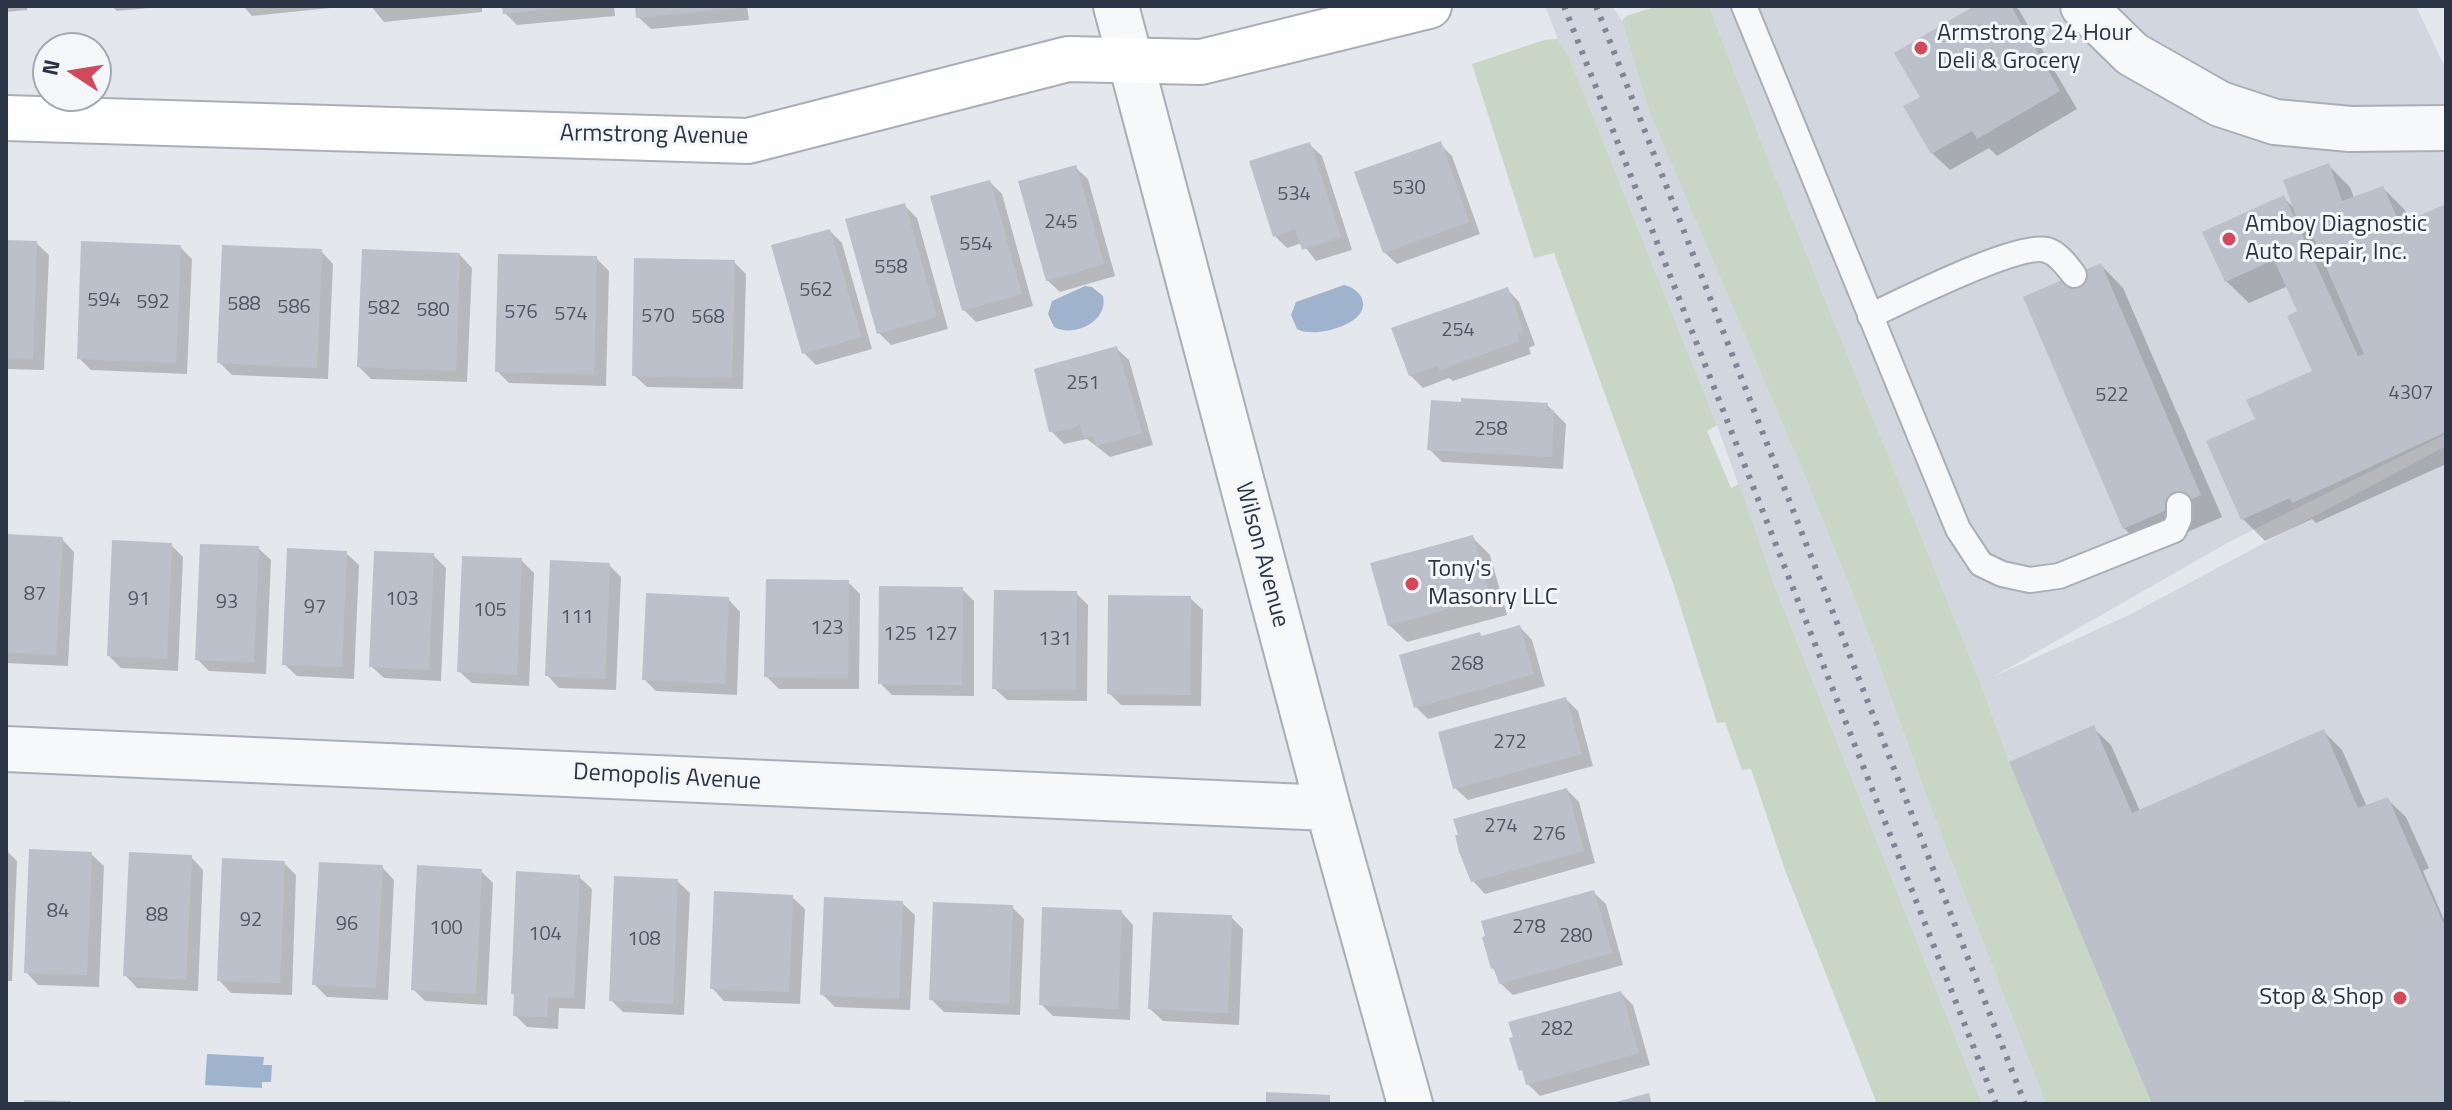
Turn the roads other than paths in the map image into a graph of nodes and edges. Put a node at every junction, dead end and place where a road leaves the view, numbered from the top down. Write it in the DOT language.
graph roads {
  1 [pos="1116,6"];
  2 [pos="1429,6"];
  3 [pos="1744,6"];
  4 [pos="2083,6"];
  5 [pos="1131,61"];
  6 [pos="6,118"];
  7 [pos="2446,128"];
  8 [pos="2074,275"];
  9 [pos="1870,316"];
  10 [pos="2179,505"];
  11 [pos="6,749"];
  12 [pos="1328,808"];
  13 [pos="1410,1104"];
  1 -- 5 [label="street, Wilson Avenue"];
  2 -- 5 [label="street, Armstrong Avenue"];
  3 -- 9 [label="lane"];
  4 -- 7 [label="street"];
  5 -- 6 [label="street, Armstrong Avenue"];
  5 -- 12 [label="street, Wilson Avenue"];
  8 -- 9 [label="lane"];
  9 -- 10 [label="lane"];
  11 -- 12 [label="street, Demopolis Avenue"];
  12 -- 13 [label="street, Wilson Avenue"];
}
